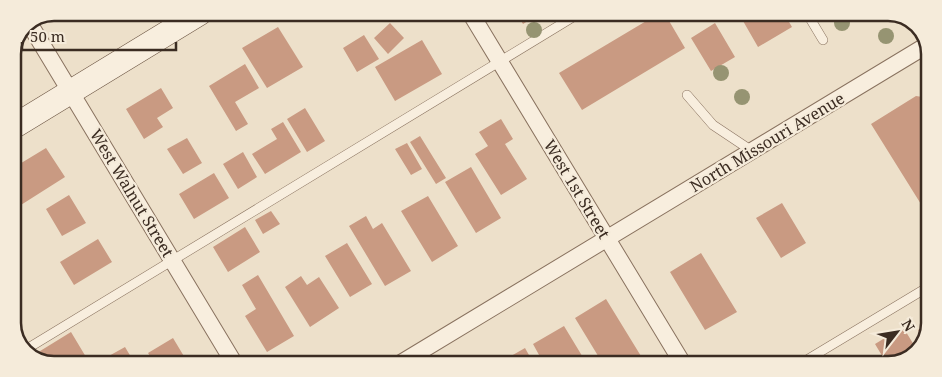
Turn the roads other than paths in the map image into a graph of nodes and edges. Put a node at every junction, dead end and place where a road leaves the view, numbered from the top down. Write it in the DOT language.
graph roads {
  1 [pos="187,21"];
  2 [pos="476,21"];
  3 [pos="567,21"];
  4 [pos="812,21"];
  5 [pos="33,29"];
  6 [pos="823,40"];
  7 [pos="920,49"];
  8 [pos="501,62"];
  9 [pos="70,91"];
  10 [pos="687,95"];
  11 [pos="21,121"];
  12 [pos="752,151"];
  13 [pos="608,239"];
  14 [pos="172,261"];
  15 [pos="921,291"];
  16 [pos="31,346"];
  17 [pos="230,356"];
  18 [pos="413,356"];
  19 [pos="678,356"];
  20 [pos="813,356"];
  1 -- 9 [label="street"];
  2 -- 8 [label="street, West 1st Street"];
  3 -- 8 [label="lane"];
  4 -- 6 [label="lane"];
  5 -- 9 [label="street, West Walnut Street"];
  7 -- 12 [label="street, North Missouri Avenue"];
  8 -- 13 [label="street, West 1st Street"];
  8 -- 14 [label="lane"];
  9 -- 11 [label="street"];
  9 -- 14 [label="street, West Walnut Street"];
  10 -- 12 [label="lane"];
  12 -- 13 [label="street, North Missouri Avenue"];
  13 -- 18 [label="street, North Missouri Avenue"];
  13 -- 19 [label="street, West 1st Street"];
  14 -- 16 [label="lane"];
  14 -- 17 [label="street, West Walnut Street"];
  15 -- 20 [label="lane"];
}
